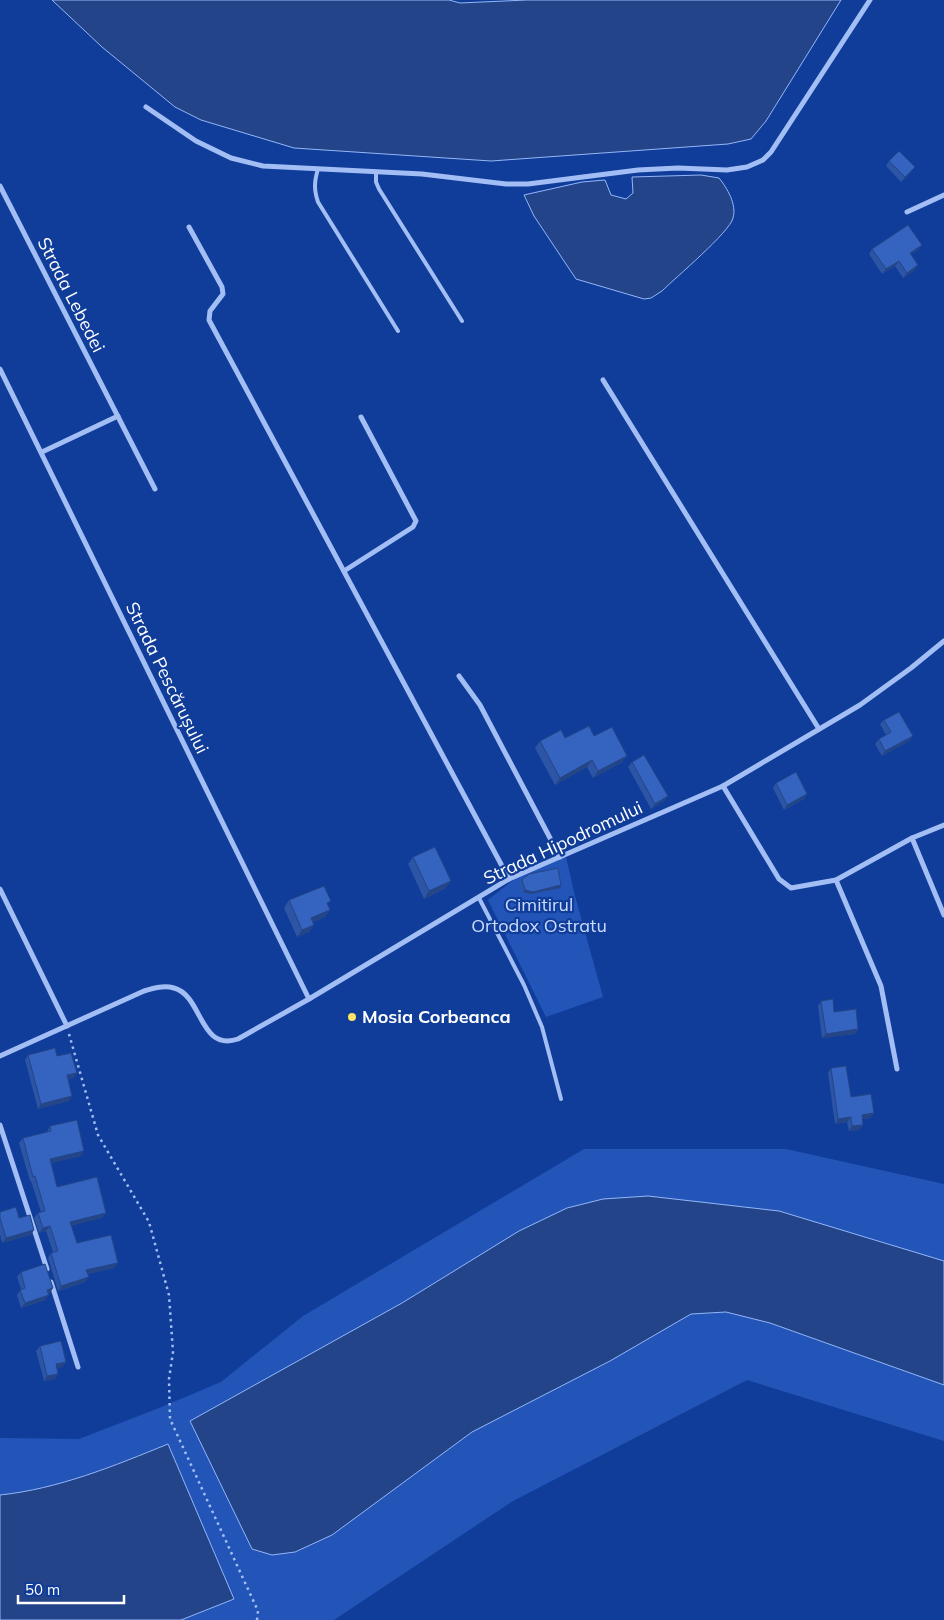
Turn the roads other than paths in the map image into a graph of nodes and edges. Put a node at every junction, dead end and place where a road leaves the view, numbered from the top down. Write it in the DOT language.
graph roads {
  1 [pos="870,0"];
  2 [pos="146,107"];
  3 [pos="318,169"];
  4 [pos="376,172"];
  5 [pos="0,186"];
  6 [pos="944,195"];
  7 [pos="907,212"];
  8 [pos="189,227"];
  9 [pos="462,321"];
  10 [pos="398,330"];
  11 [pos="0,369"];
  12 [pos="603,380"];
  13 [pos="118,416"];
  14 [pos="361,417"];
  15 [pos="42,452"];
  16 [pos="155,489"];
  17 [pos="344,571"];
  18 [pos="944,641"];
  19 [pos="459,676"];
  20 [pos="819,729"];
  21 [pos="723,786"];
  22 [pos="944,825"];
  23 [pos="912,838"];
  24 [pos="560,857"];
  25 [pos="509,879"];
  26 [pos="836,880"];
  27 [pos="0,889"];
  28 [pos="479,898"];
  29 [pos="944,915"];
  30 [pos="309,999"];
  31 [pos="67,1026"];
  32 [pos="0,1056"];
  33 [pos="897,1069"];
  34 [pos="561,1099"];
  35 [pos="0,1124"];
  36 [pos="78,1367"];
  1 -- 4 [label="street"];
  2 -- 3 [label="street"];
  3 -- 4 [label="street"];
  3 -- 10 [label="lane"];
  4 -- 9 [label="lane"];
  5 -- 13 [label="street, Strada Lebedei"];
  6 -- 7 [label="street"];
  8 -- 17 [label="street"];
  11 -- 15 [label="street, Strada Pescărușului"];
  12 -- 20 [label="street"];
  13 -- 15 [label="street"];
  13 -- 16 [label="street, Strada Lebedei"];
  14 -- 17 [label="street"];
  15 -- 30 [label="street, Strada Pescărușului"];
  17 -- 25 [label="street"];
  18 -- 20 [label="street, Strada Hipodromului"];
  19 -- 24 [label="street"];
  20 -- 21 [label="street, Strada Hipodromului"];
  21 -- 24 [label="street, Strada Hipodromului"];
  21 -- 26 [label="street"];
  22 -- 23 [label="street"];
  23 -- 26 [label="street"];
  23 -- 29 [label="street"];
  24 -- 25 [label="street, Strada Hipodromului"];
  25 -- 28 [label="street, Strada Hipodromului"];
  26 -- 33 [label="street"];
  27 -- 31 [label="street"];
  28 -- 30 [label="street, Strada Hipodromului"];
  28 -- 34 [label="lane"];
  30 -- 31 [label="street, Strada Hipodromului"];
  31 -- 32 [label="street"];
  35 -- 36 [label="street"];
}
